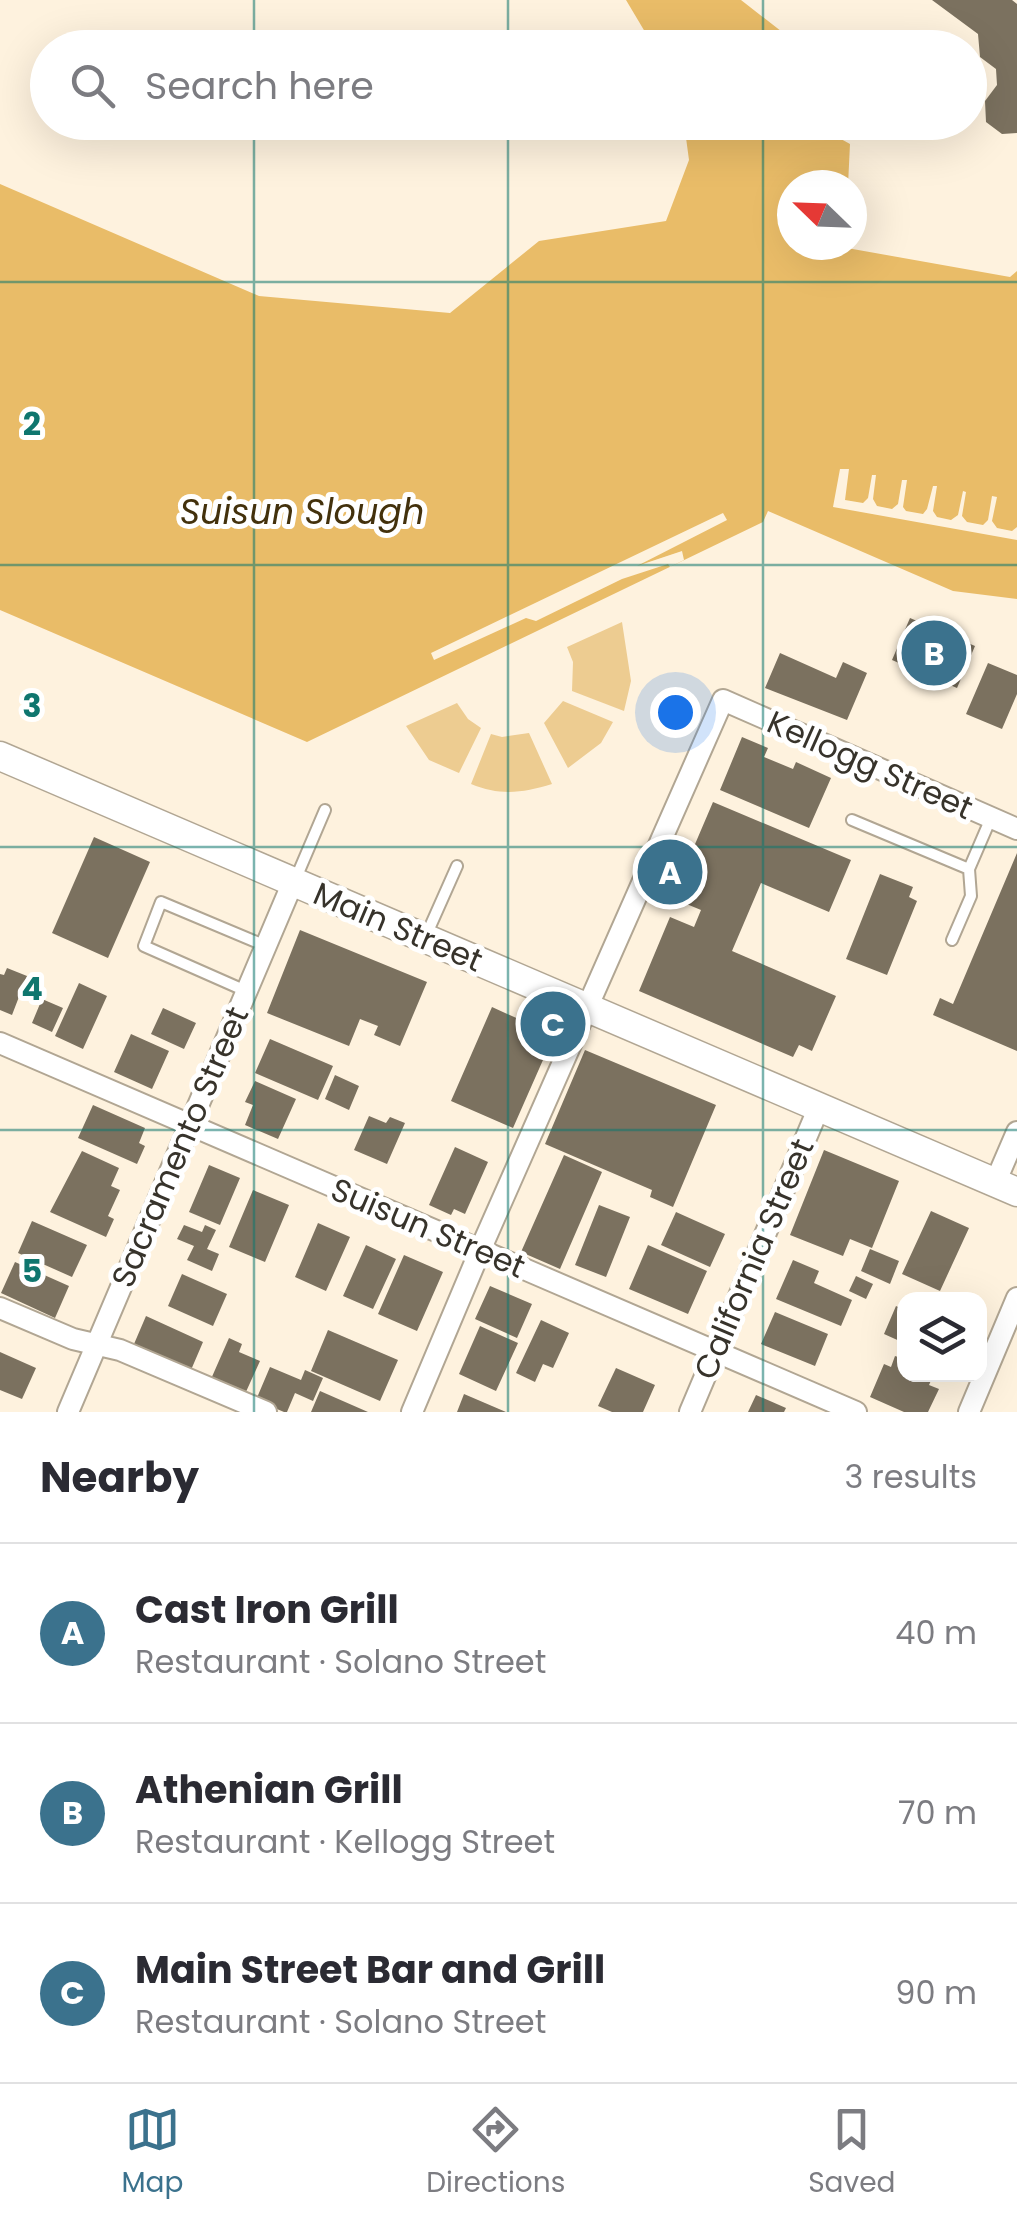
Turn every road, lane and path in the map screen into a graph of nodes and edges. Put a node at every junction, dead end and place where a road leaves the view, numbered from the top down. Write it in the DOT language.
graph roads {
  1 [pos="0,756"];
  2 [pos="325,810"];
  3 [pos="991,818"];
  4 [pos="852,820"];
  5 [pos="1017,829"];
  6 [pos="457,866"];
  7 [pos="969,869"];
  8 [pos="294,882"];
  9 [pos="425,938"];
  10 [pos="952,940"];
  11 [pos="266,946"];
  12 [pos="246,991"];
  13 [pos="587,1007"];
  14 [pos="0,1043"];
  15 [pos="818,1107"];
  16 [pos="189,1124"];
  17 [pos="1017,1132"];
  18 [pos="1006,1188"];
  19 [pos="480,1251"];
  20 [pos="1017,1298"];
  21 [pos="0,1308"];
  22 [pos="96,1345"];
  23 [pos="715,1353"];
  24 [pos="68,1412"];
  25 [pos="266,1412"];
  26 [pos="412,1412"];
  27 [pos="690,1412"];
  28 [pos="856,1412"];
  29 [pos="969,1412"];
  1 -- 8 [label="main road, Main Street"];
  2 -- 8 [label="lane"];
  3 -- 5 [label="street, Kellogg Street"];
  3 -- 7 [label="lane"];
  3 -- 13 [label="street, Kellogg Street"];
  4 -- 7 [label="lane"];
  6 -- 9 [label="lane"];
  7 -- 10 [label="lane"];
  8 -- 9 [label="main road, Main Street"];
  8 -- 11 [label="street, Sacramento Street"];
  9 -- 13 [label="main road, Main Street"];
  11 -- 12 [label="street, Sacramento Street"];
  11 -- 12 [label="lane"];
  12 -- 16 [label="street, Sacramento Street"];
  13 -- 15 [label="main road, Main Street"];
  13 -- 19 [label="street"];
  14 -- 16 [label="street, Suisun Street"];
  15 -- 18 [label="main road, Main Street"];
  15 -- 23 [label="street, California Street"];
  16 -- 19 [label="street, Suisun Street"];
  16 -- 22 [label="street, Sacramento Street"];
  17 -- 18 [label="street"];
  19 -- 23 [label="street, Suisun Street"];
  19 -- 26 [label="street"];
  20 -- 29 [label="street"];
  21 -- 22 [label="street"];
  22 -- 24 [label="street, Sacramento Street"];
  22 -- 25 [label="street"];
  23 -- 27 [label="street, California Street"];
  23 -- 28 [label="street, Suisun Street"];
}
